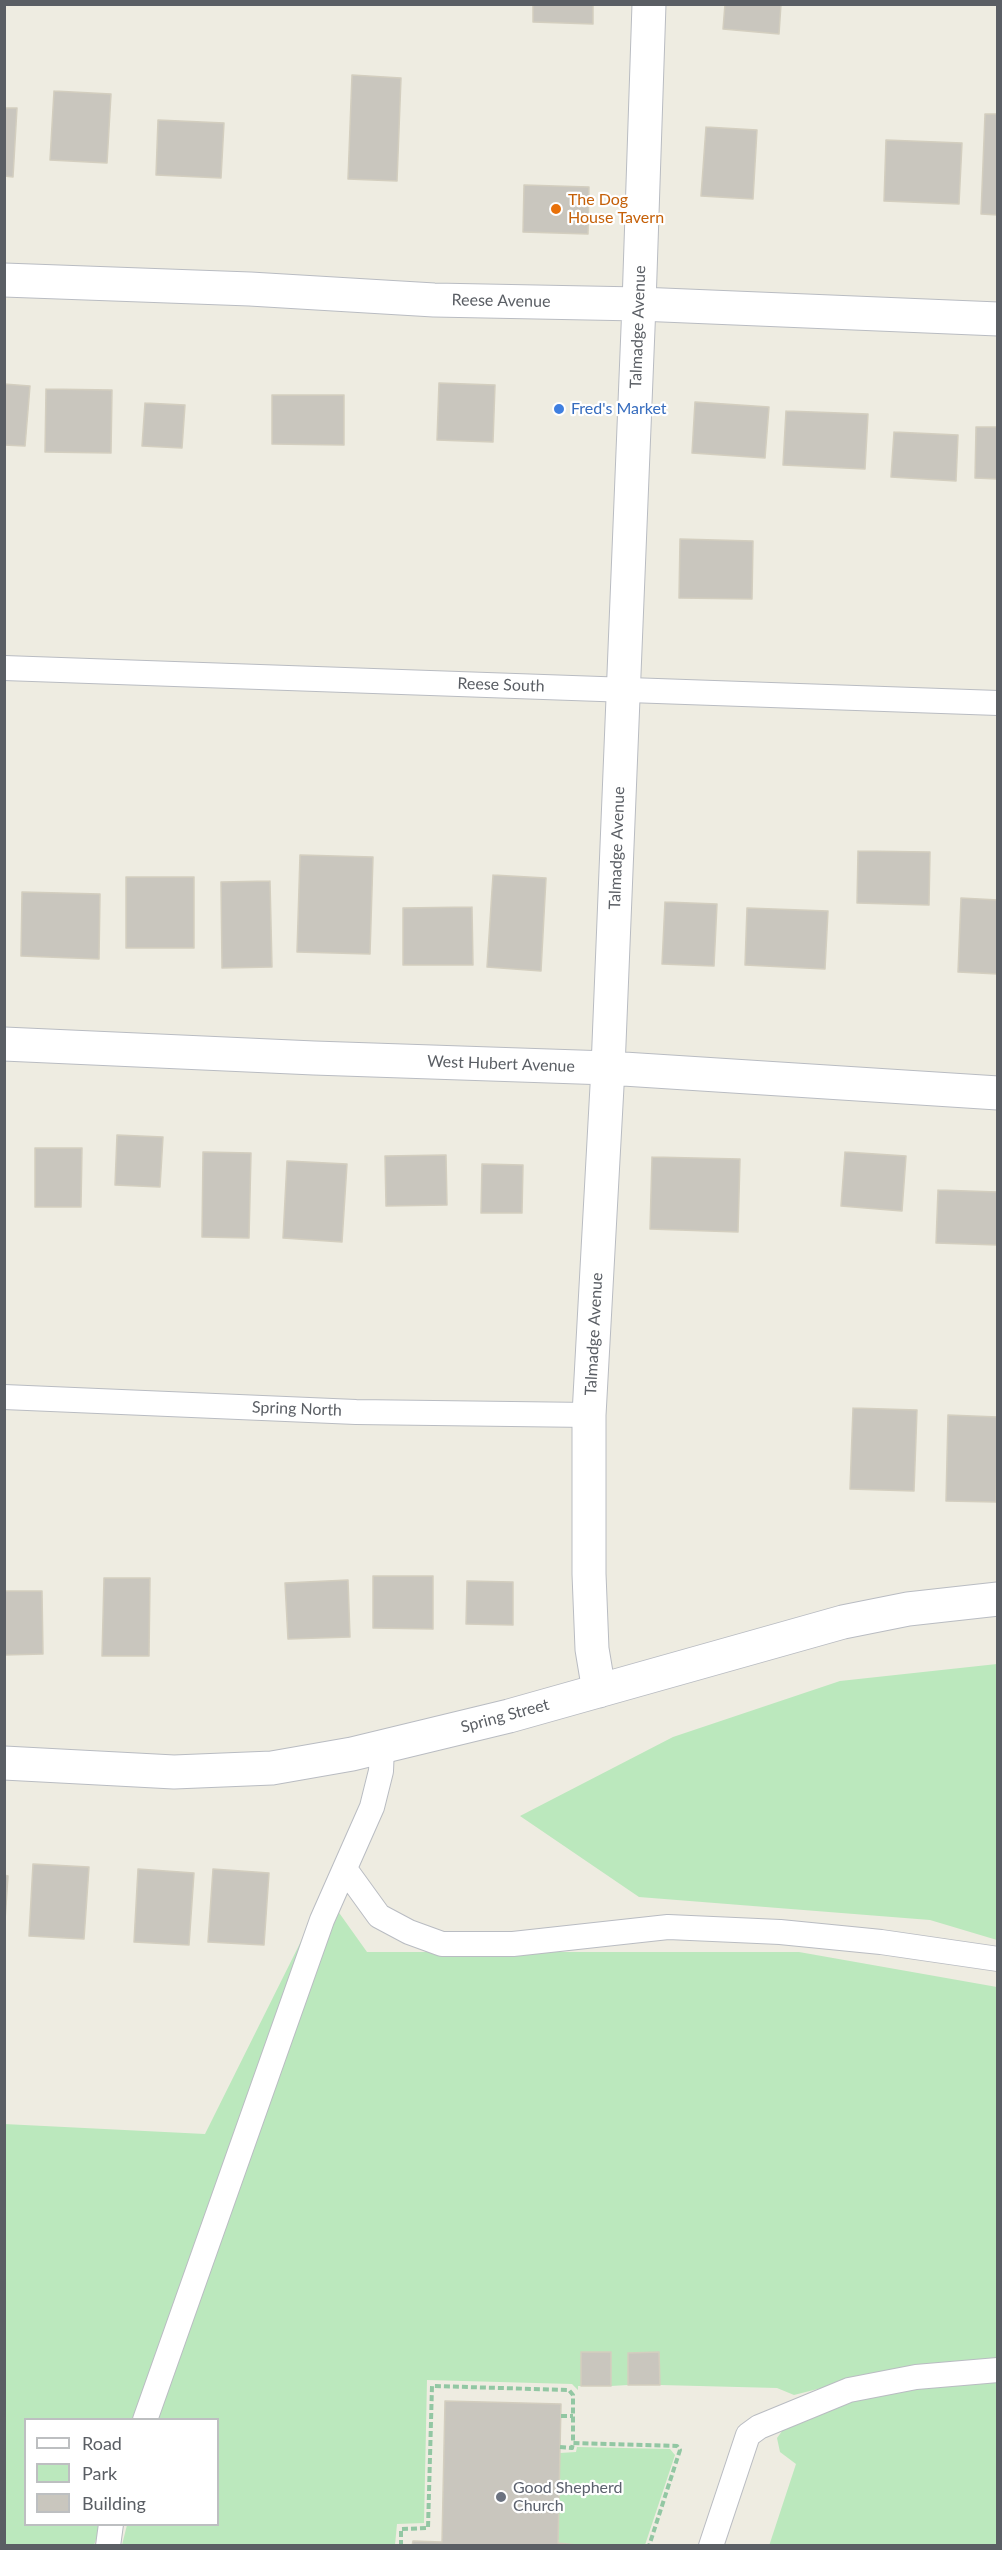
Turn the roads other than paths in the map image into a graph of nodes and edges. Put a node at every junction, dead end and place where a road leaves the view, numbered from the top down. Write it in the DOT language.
graph roads {
  1 [pos="650,4"];
  2 [pos="4,280"];
  3 [pos="639,304"];
  4 [pos="998,319"];
  5 [pos="4,668"];
  6 [pos="623,690"];
  7 [pos="998,703"];
  8 [pos="4,1044"];
  9 [pos="608,1068"];
  10 [pos="998,1094"];
  11 [pos="4,1397"];
  12 [pos="589,1415"];
  13 [pos="998,1599"];
  14 [pos="599,1691"];
  15 [pos="382,1747"];
  16 [pos="4,1762"];
  17 [pos="345,1869"];
  18 [pos="998,1959"];
  19 [pos="998,2370"];
  20 [pos="146,2418"];
  21 [pos="111,2526"];
  22 [pos="108,2546"];
  23 [pos="711,2546"];
  1 -- 3 [label="street, Talmadge Avenue"];
  2 -- 3 [label="street, Reese Avenue"];
  3 -- 4 [label="street, Reese Avenue"];
  3 -- 6 [label="street, Talmadge Avenue"];
  5 -- 6 [label="lane, Reese South"];
  6 -- 7 [label="lane, Reese South"];
  6 -- 9 [label="street, Talmadge Avenue"];
  8 -- 9 [label="street, West Hubert Avenue"];
  9 -- 10 [label="street, West Hubert Avenue"];
  9 -- 12 [label="street, Talmadge Avenue"];
  11 -- 12 [label="lane, Spring North"];
  12 -- 14 [label="street, Talmadge Avenue"];
  13 -- 14 [label="street, Spring Street"];
  14 -- 15 [label="street, Spring Street"];
  15 -- 16 [label="street, Spring Street"];
  15 -- 17 [label="lane"];
  17 -- 18 [label="lane"];
  17 -- 20 [label="lane"];
  19 -- 23 [label="lane"];
  21 -- 22 [label="lane"];
}
